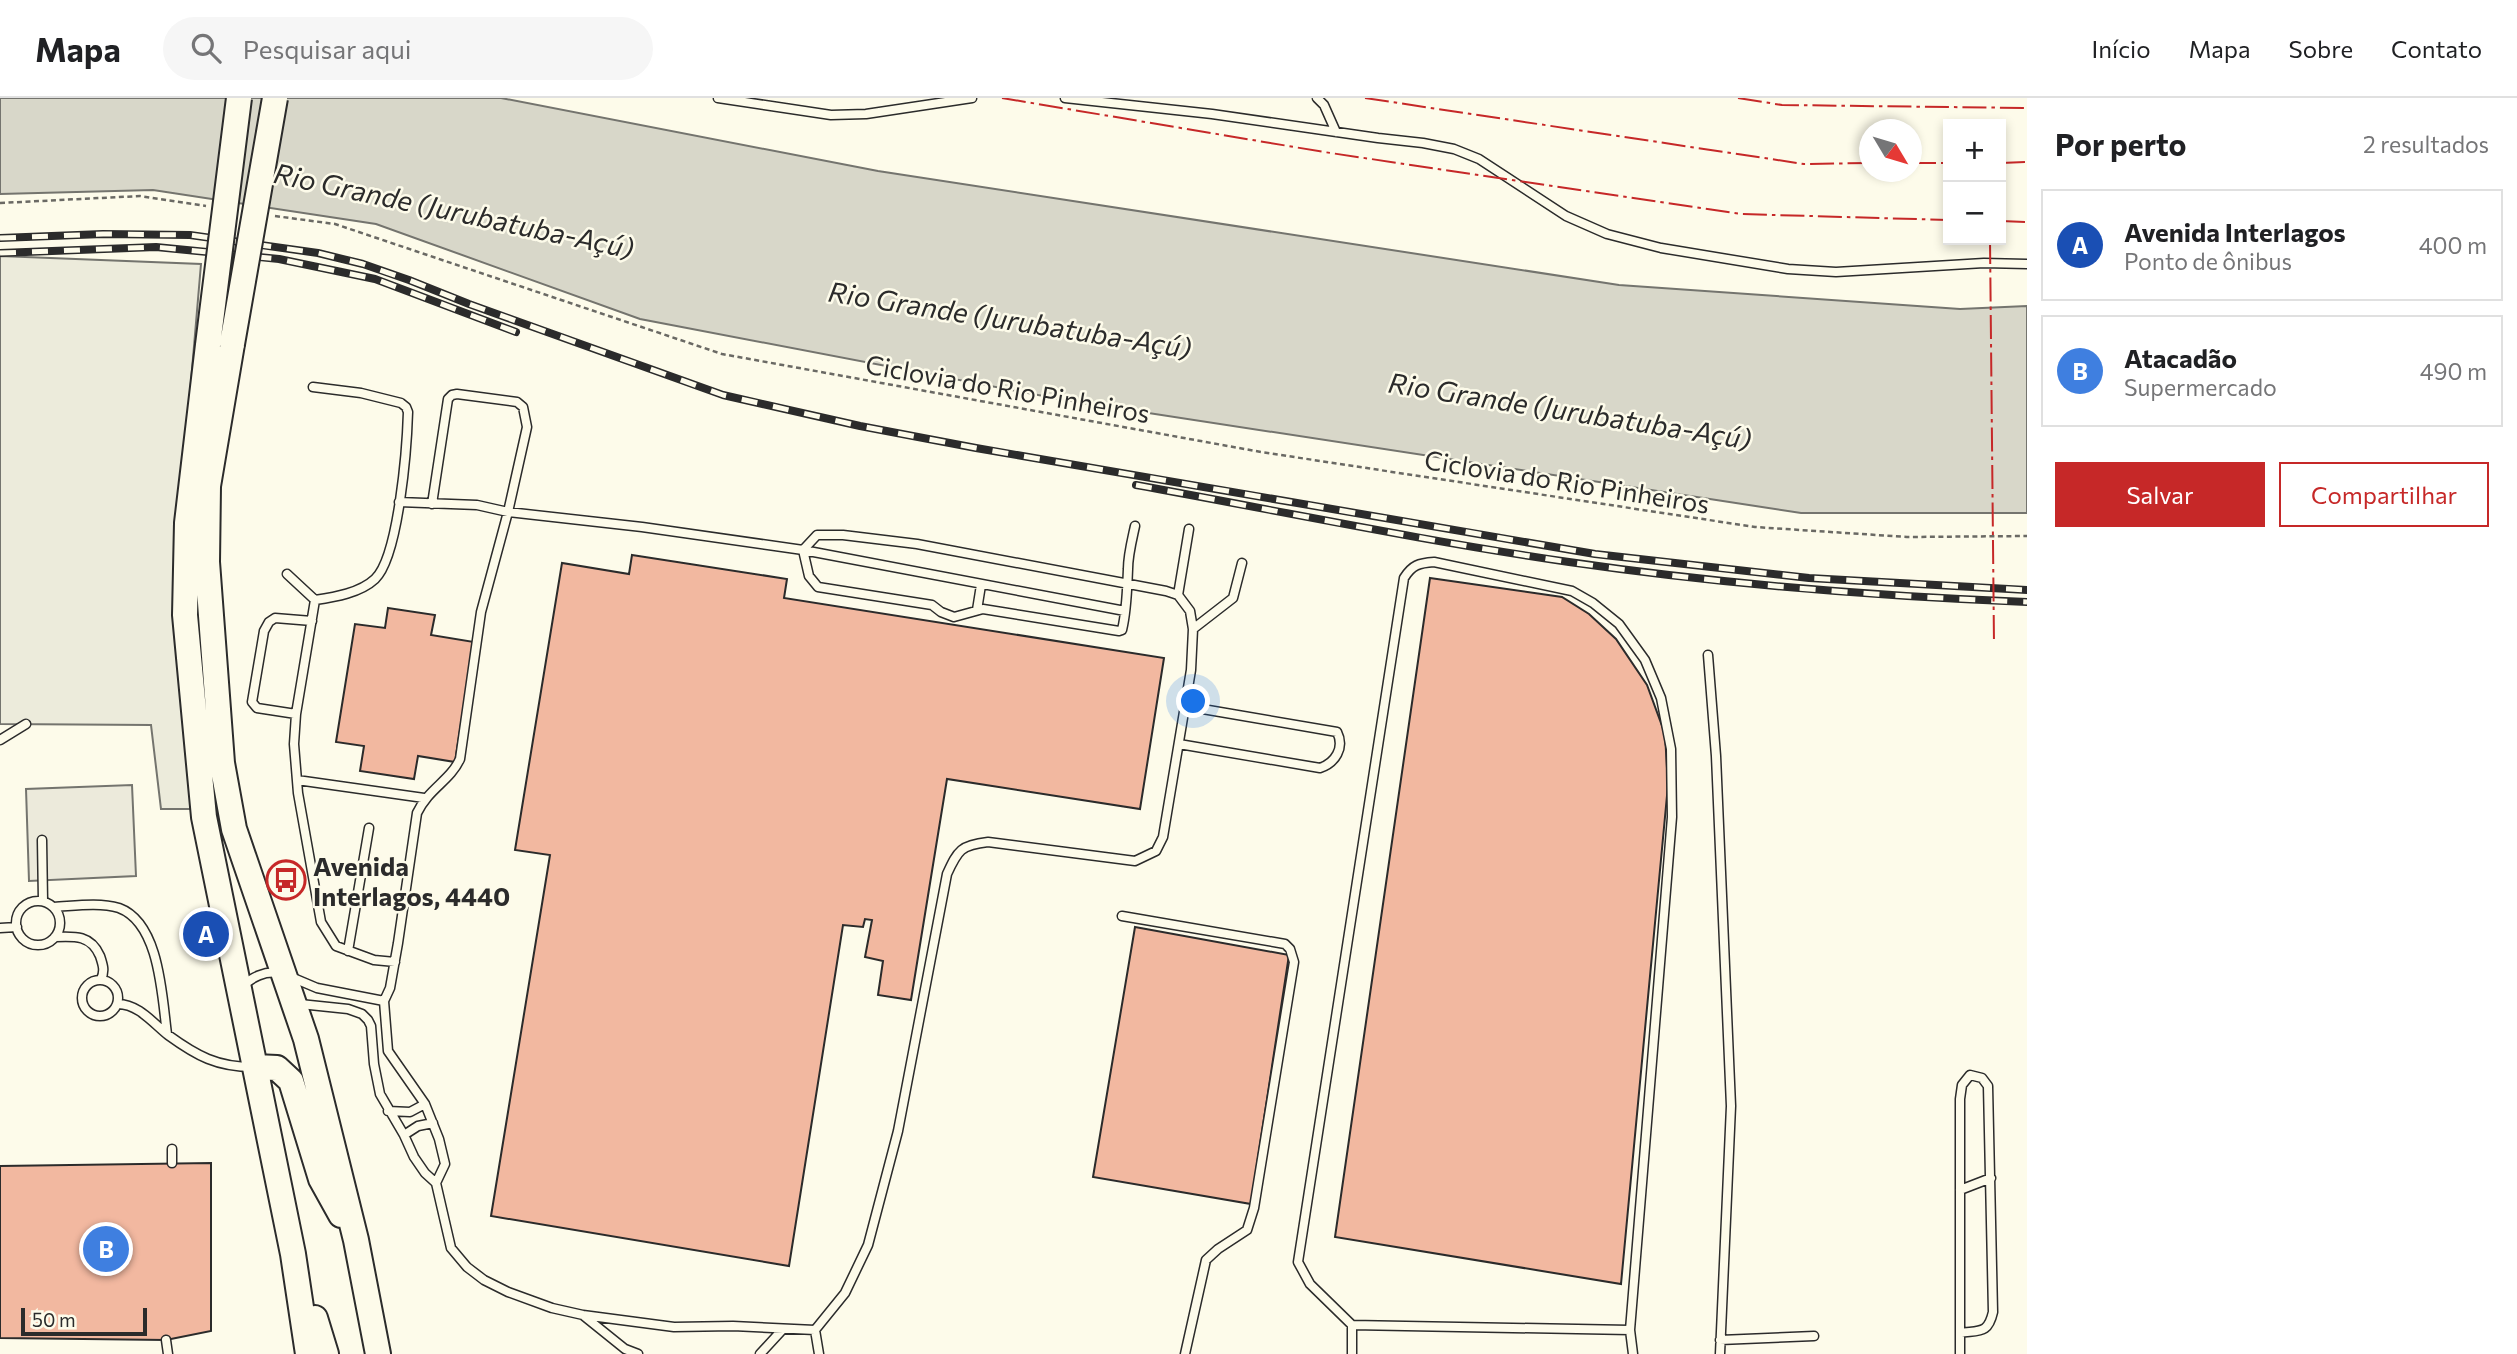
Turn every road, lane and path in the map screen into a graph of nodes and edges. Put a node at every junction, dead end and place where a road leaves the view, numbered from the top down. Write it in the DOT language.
graph roads {
  1 [pos="239,98"];
  2 [pos="275,98"];
  3 [pos="718,98"];
  4 [pos="972,98"];
  5 [pos="1065,98"];
  6 [pos="1317,98"];
  7 [pos="1336,132"];
  8 [pos="0,203"];
  9 [pos="205,206"];
  10 [pos="270,215"];
  11 [pos="2027,264"];
  12 [pos="220,345"];
  13 [pos="313,387"];
  14 [pos="398,502"];
  15 [pos="432,504"];
  16 [pos="508,512"];
  17 [pos="1135,526"];
  18 [pos="1189,529"];
  19 [pos="2027,536"];
  20 [pos="803,550"];
  21 [pos="1242,563"];
  22 [pos="287,574"];
  23 [pos="1129,584"];
  24 [pos="981,585"];
  25 [pos="1178,595"];
  26 [pos="315,600"];
  27 [pos="977,610"];
  28 [pos="1125,611"];
  29 [pos="312,621"];
  30 [pos="1193,629"];
  31 [pos="1708,655"];
  32 [pos="1185,706"];
  33 [pos="296,714"];
  34 [pos="26,724"];
  35 [pos="0,740"];
  36 [pos="1179,744"];
  37 [pos="297,780"];
  38 [pos="424,799"];
  39 [pos="369,828"];
  40 [pos="42,840"];
  41 [pos="43,901"];
  42 [pos="54,907"];
  43 [pos="1122,916"];
  44 [pos="17,927"];
  45 [pos="0,928"];
  46 [pos="55,937"];
  47 [pos="348,951"];
  48 [pos="395,962"];
  49 [pos="284,974"];
  50 [pos="101,979"];
  51 [pos="239,991"];
  52 [pos="384,1001"];
  53 [pos="293,1003"];
  54 [pos="118,1004"];
  55 [pos="167,1034"];
  56 [pos="255,1067"];
  57 [pos="425,1104"];
  58 [pos="388,1111"];
  59 [pos="433,1123"];
  60 [pos="404,1135"];
  61 [pos="172,1149"];
  62 [pos="172,1163"];
  63 [pos="1991,1178"];
  64 [pos="436,1183"];
  65 [pos="1960,1190"];
  66 [pos="356,1240"];
  67 [pos="293,1254"];
  68 [pos="583,1315"];
  69 [pos="1352,1325"];
  70 [pos="783,1329"];
  71 [pos="815,1330"];
  72 [pos="1630,1330"];
  73 [pos="1960,1332"];
  74 [pos="1814,1336"];
  75 [pos="166,1340"];
  76 [pos="1720,1340"];
  77 [pos="168,1354"];
  78 [pos="308,1354"];
  79 [pos="326,1354"];
  80 [pos="378,1354"];
  81 [pos="638,1354"];
  82 [pos="760,1354"];
  83 [pos="819,1354"];
  84 [pos="1185,1354"];
  85 [pos="1352,1354"];
  86 [pos="1633,1354"];
  87 [pos="1720,1354"];
  88 [pos="1960,1354"];
  1 -- 12 [label="main road, bridge"];
  2 -- 12 [label="main road, bridge"];
  3 -- 4 [label="lane"];
  5 -- 7 [label="lane"];
  6 -- 7 [label="lane"];
  7 -- 11 [label="lane"];
  8 -- 9 [label="path"];
  10 -- 19 [label="path, Ciclovia do Rio Pinheiros"];
  12 -- 49 [label="main road"];
  12 -- 51 [label="main road"];
  13 -- 14 [label="lane"];
  14 -- 15 [label="lane"];
  14 -- 26 [label="lane"];
  15 -- 16 [label="lane"];
  15 -- 16 [label="lane"];
  16 -- 20 [label="lane"];
  16 -- 38 [label="lane"];
  17 -- 23 [label="lane"];
  18 -- 25 [label="lane"];
  20 -- 23 [label="lane"];
  20 -- 24 [label="lane"];
  20 -- 27 [label="lane"];
  21 -- 30 [label="lane"];
  22 -- 26 [label="lane"];
  23 -- 25 [label="lane"];
  23 -- 28 [label="lane"];
  24 -- 27 [label="lane"];
  24 -- 28 [label="lane"];
  25 -- 30 [label="lane"];
  26 -- 29 [label="lane"];
  27 -- 28 [label="lane"];
  29 -- 33 [label="lane"];
  29 -- 33 [label="lane"];
  30 -- 32 [label="lane"];
  31 -- 76 [label="lane"];
  32 -- 36 [label="lane"];
  32 -- 36 [label="lane"];
  33 -- 37 [label="lane"];
  34 -- 35 [label="lane"];
  36 -- 71 [label="lane"];
  37 -- 38 [label="lane"];
  37 -- 47 [label="lane"];
  38 -- 48 [label="lane"];
  39 -- 47 [label="lane"];
  40 -- 41 [label="lane"];
  41 -- 42 [label="lane"];
  41 -- 44 [label="lane"];
  42 -- 46 [label="lane"];
  42 -- 55 [label="lane"];
  43 -- 84 [label="lane"];
  44 -- 45 [label="lane"];
  44 -- 46 [label="lane"];
  46 -- 50 [label="lane"];
  47 -- 48 [label="lane"];
  48 -- 52 [label="lane"];
  49 -- 51 [label="lane"];
  49 -- 52 [label="lane"];
  49 -- 53 [label="main road"];
  50 -- 54 [label="lane"];
  50 -- 54 [label="lane"];
  51 -- 56 [label="main road"];
  52 -- 57 [label="lane"];
  53 -- 58 [label="lane"];
  53 -- 66 [label="main road"];
  54 -- 55 [label="lane"];
  55 -- 56 [label="lane"];
  56 -- 66 [label="main road"];
  56 -- 67 [label="main road"];
  57 -- 58 [label="lane"];
  57 -- 59 [label="lane"];
  58 -- 60 [label="lane"];
  59 -- 60 [label="lane"];
  59 -- 64 [label="lane"];
  60 -- 64 [label="lane"];
  61 -- 62 [label="lane"];
  63 -- 65 [label="lane"];
  63 -- 65 [label="lane"];
  63 -- 73 [label="lane"];
  64 -- 68 [label="lane"];
  65 -- 73 [label="lane"];
  66 -- 80 [label="main road"];
  67 -- 78 [label="main road"];
  67 -- 79 [label="main road"];
  68 -- 70 [label="lane"];
  68 -- 81 [label="lane"];
  69 -- 72 [label="lane"];
  69 -- 72 [label="lane"];
  69 -- 85 [label="lane"];
  70 -- 71 [label="lane"];
  70 -- 82 [label="lane"];
  71 -- 83 [label="lane"];
  72 -- 86 [label="lane"];
  73 -- 88 [label="lane"];
  74 -- 76 [label="lane"];
  75 -- 77 [label="lane"];
  76 -- 87 [label="lane"];
}
